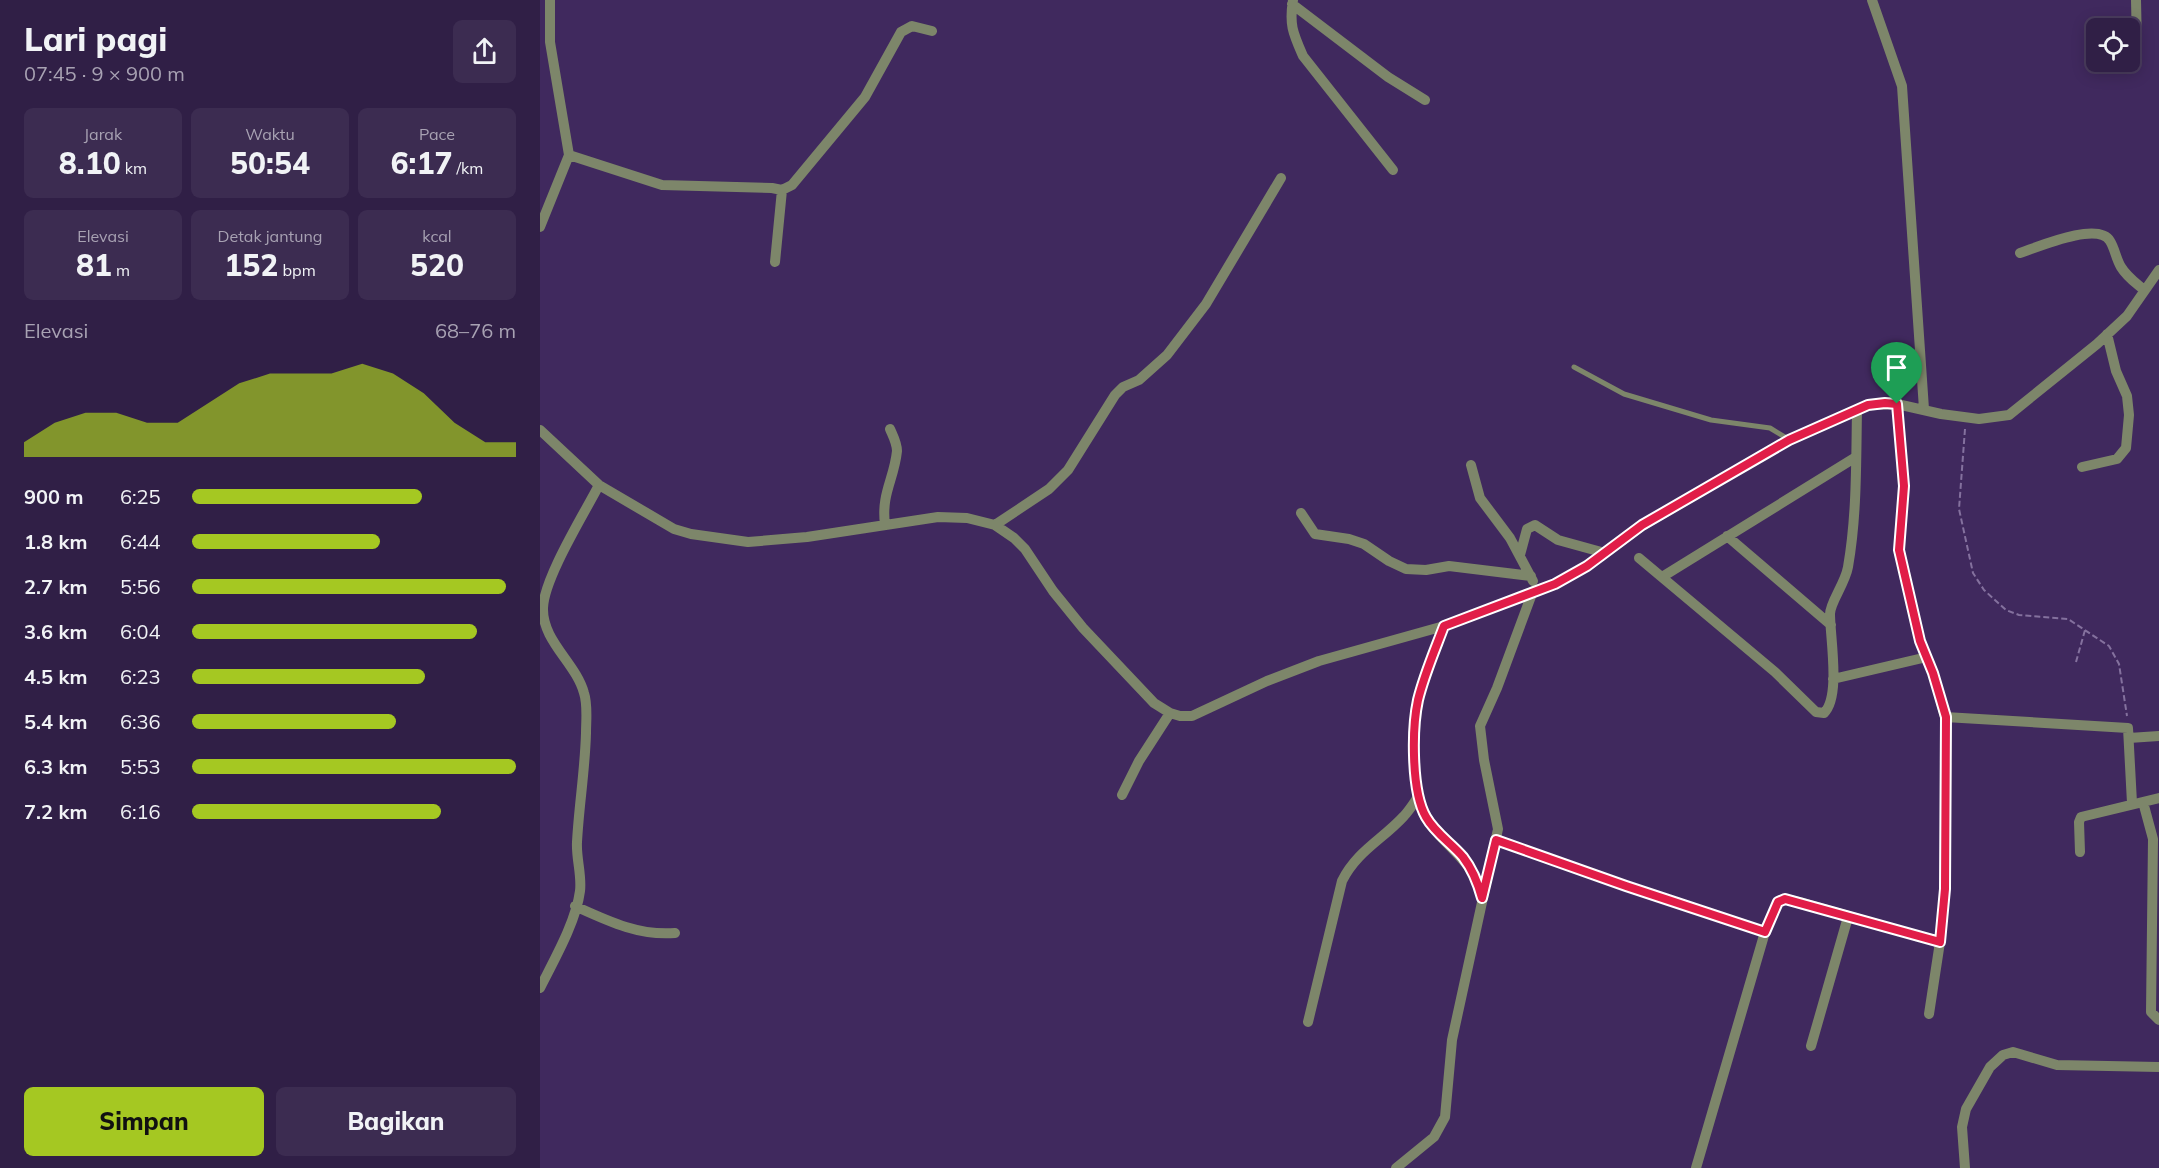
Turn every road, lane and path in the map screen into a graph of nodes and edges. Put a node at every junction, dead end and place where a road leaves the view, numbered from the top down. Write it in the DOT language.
graph roads {
  1 [pos="550,0"];
  2 [pos="1872,0"];
  3 [pos="2136,0"];
  4 [pos="1293,2"];
  5 [pos="2136,18"];
  6 [pos="932,31"];
  7 [pos="1425,100"];
  8 [pos="569,155"];
  9 [pos="1393,170"];
  10 [pos="1281,178"];
  11 [pos="782,190"];
  12 [pos="540,227"];
  13 [pos="2020,253"];
  14 [pos="775,262"];
  15 [pos="2159,270"];
  16 [pos="2144,290"];
  17 [pos="2107,334"];
  18 [pos="1574,367"];
  19 [pos="1897,404"];
  20 [pos="1857,410"];
  21 [pos="1924,410"];
  22 [pos="1966,418"];
  23 [pos="890,429"];
  24 [pos="540,430"];
  25 [pos="1789,440"];
  26 [pos="1856,457"];
  27 [pos="1471,465"];
  28 [pos="2082,467"];
  29 [pos="599,485"];
  30 [pos="1301,513"];
  31 [pos="885,525"];
  32 [pos="995,525"];
  33 [pos="1727,536"];
  34 [pos="1605,553"];
  35 [pos="1520,555"];
  36 [pos="1638,558"];
  37 [pos="1531,576"];
  38 [pos="1662,577"];
  39 [pos="1534,591"];
  40 [pos="1830,625"];
  41 [pos="1444,626"];
  42 [pos="2085,629"];
  43 [pos="551,636"];
  44 [pos="540,641"];
  45 [pos="1927,657"];
  46 [pos="2076,662"];
  47 [pos="1833,679"];
  48 [pos="1170,713"];
  49 [pos="1946,717"];
  50 [pos="2128,733"];
  51 [pos="2159,736"];
  52 [pos="1122,795"];
  53 [pos="1418,797"];
  54 [pos="2159,798"];
  55 [pos="2138,802"];
  56 [pos="2156,828"];
  57 [pos="1496,840"];
  58 [pos="2080,852"];
  59 [pos="1482,898"];
  60 [pos="575,906"];
  61 [pos="1848,916"];
  62 [pos="1765,932"];
  63 [pos="675,933"];
  64 [pos="1940,942"];
  65 [pos="540,988"];
  66 [pos="1929,1014"];
  67 [pos="2159,1020"];
  68 [pos="1308,1022"];
  69 [pos="1811,1046"];
  70 [pos="2159,1067"];
  71 [pos="1396,1168"];
  72 [pos="1695,1168"];
  73 [pos="1965,1168"];
  1 -- 8 [label="street"];
  2 -- 21 [label="street"];
  3 -- 5 [label="street"];
  4 -- 7 [label="street"];
  4 -- 9 [label="street"];
  6 -- 11 [label="street"];
  8 -- 11 [label="street"];
  8 -- 12 [label="street"];
  10 -- 32 [label="street"];
  11 -- 14 [label="street"];
  13 -- 16 [label="street"];
  15 -- 16 [label="street"];
  16 -- 17 [label="street"];
  17 -- 22 [label="street"];
  17 -- 28 [label="street"];
  18 -- 25 [label="lane"];
  19 -- 20 [label="street"];
  19 -- 21 [label="street"];
  19 -- 45 [label="street"];
  20 -- 25 [label="street"];
  20 -- 26 [label="street"];
  21 -- 22 [label="street"];
  22 -- 42 [label="path"];
  23 -- 31 [label="street"];
  24 -- 29 [label="street"];
  25 -- 34 [label="street"];
  26 -- 33 [label="street"];
  26 -- 40 [label="street"];
  27 -- 35 [label="street"];
  29 -- 31 [label="street"];
  29 -- 43 [label="street"];
  30 -- 37 [label="street"];
  31 -- 32 [label="street"];
  32 -- 48 [label="street"];
  33 -- 38 [label="street"];
  33 -- 40 [label="street"];
  34 -- 35 [label="street"];
  34 -- 39 [label="street"];
  35 -- 37 [label="street"];
  36 -- 38 [label="street"];
  37 -- 39 [label="street"];
  38 -- 47 [label="street"];
  39 -- 41 [label="street"];
  39 -- 57 [label="street"];
  40 -- 47 [label="street"];
  41 -- 48 [label="street"];
  41 -- 53 [label="street"];
  42 -- 46 [label="path"];
  42 -- 50 [label="path"];
  43 -- 44 [label="street"];
  43 -- 60 [label="street"];
  45 -- 47 [label="street"];
  45 -- 49 [label="street"];
  48 -- 52 [label="street"];
  49 -- 50 [label="street"];
  49 -- 64 [label="street"];
  50 -- 51 [label="street"];
  50 -- 55 [label="street"];
  53 -- 59 [label="street"];
  53 -- 68 [label="street"];
  54 -- 55 [label="street"];
  55 -- 56 [label="street"];
  55 -- 58 [label="street"];
  56 -- 67 [label="street"];
  57 -- 59 [label="street"];
  57 -- 62 [label="street"];
  59 -- 71 [label="street"];
  60 -- 63 [label="street"];
  60 -- 65 [label="street"];
  61 -- 62 [label="street"];
  61 -- 64 [label="street"];
  61 -- 69 [label="street"];
  62 -- 72 [label="street"];
  64 -- 66 [label="street"];
  70 -- 73 [label="street"];
}
